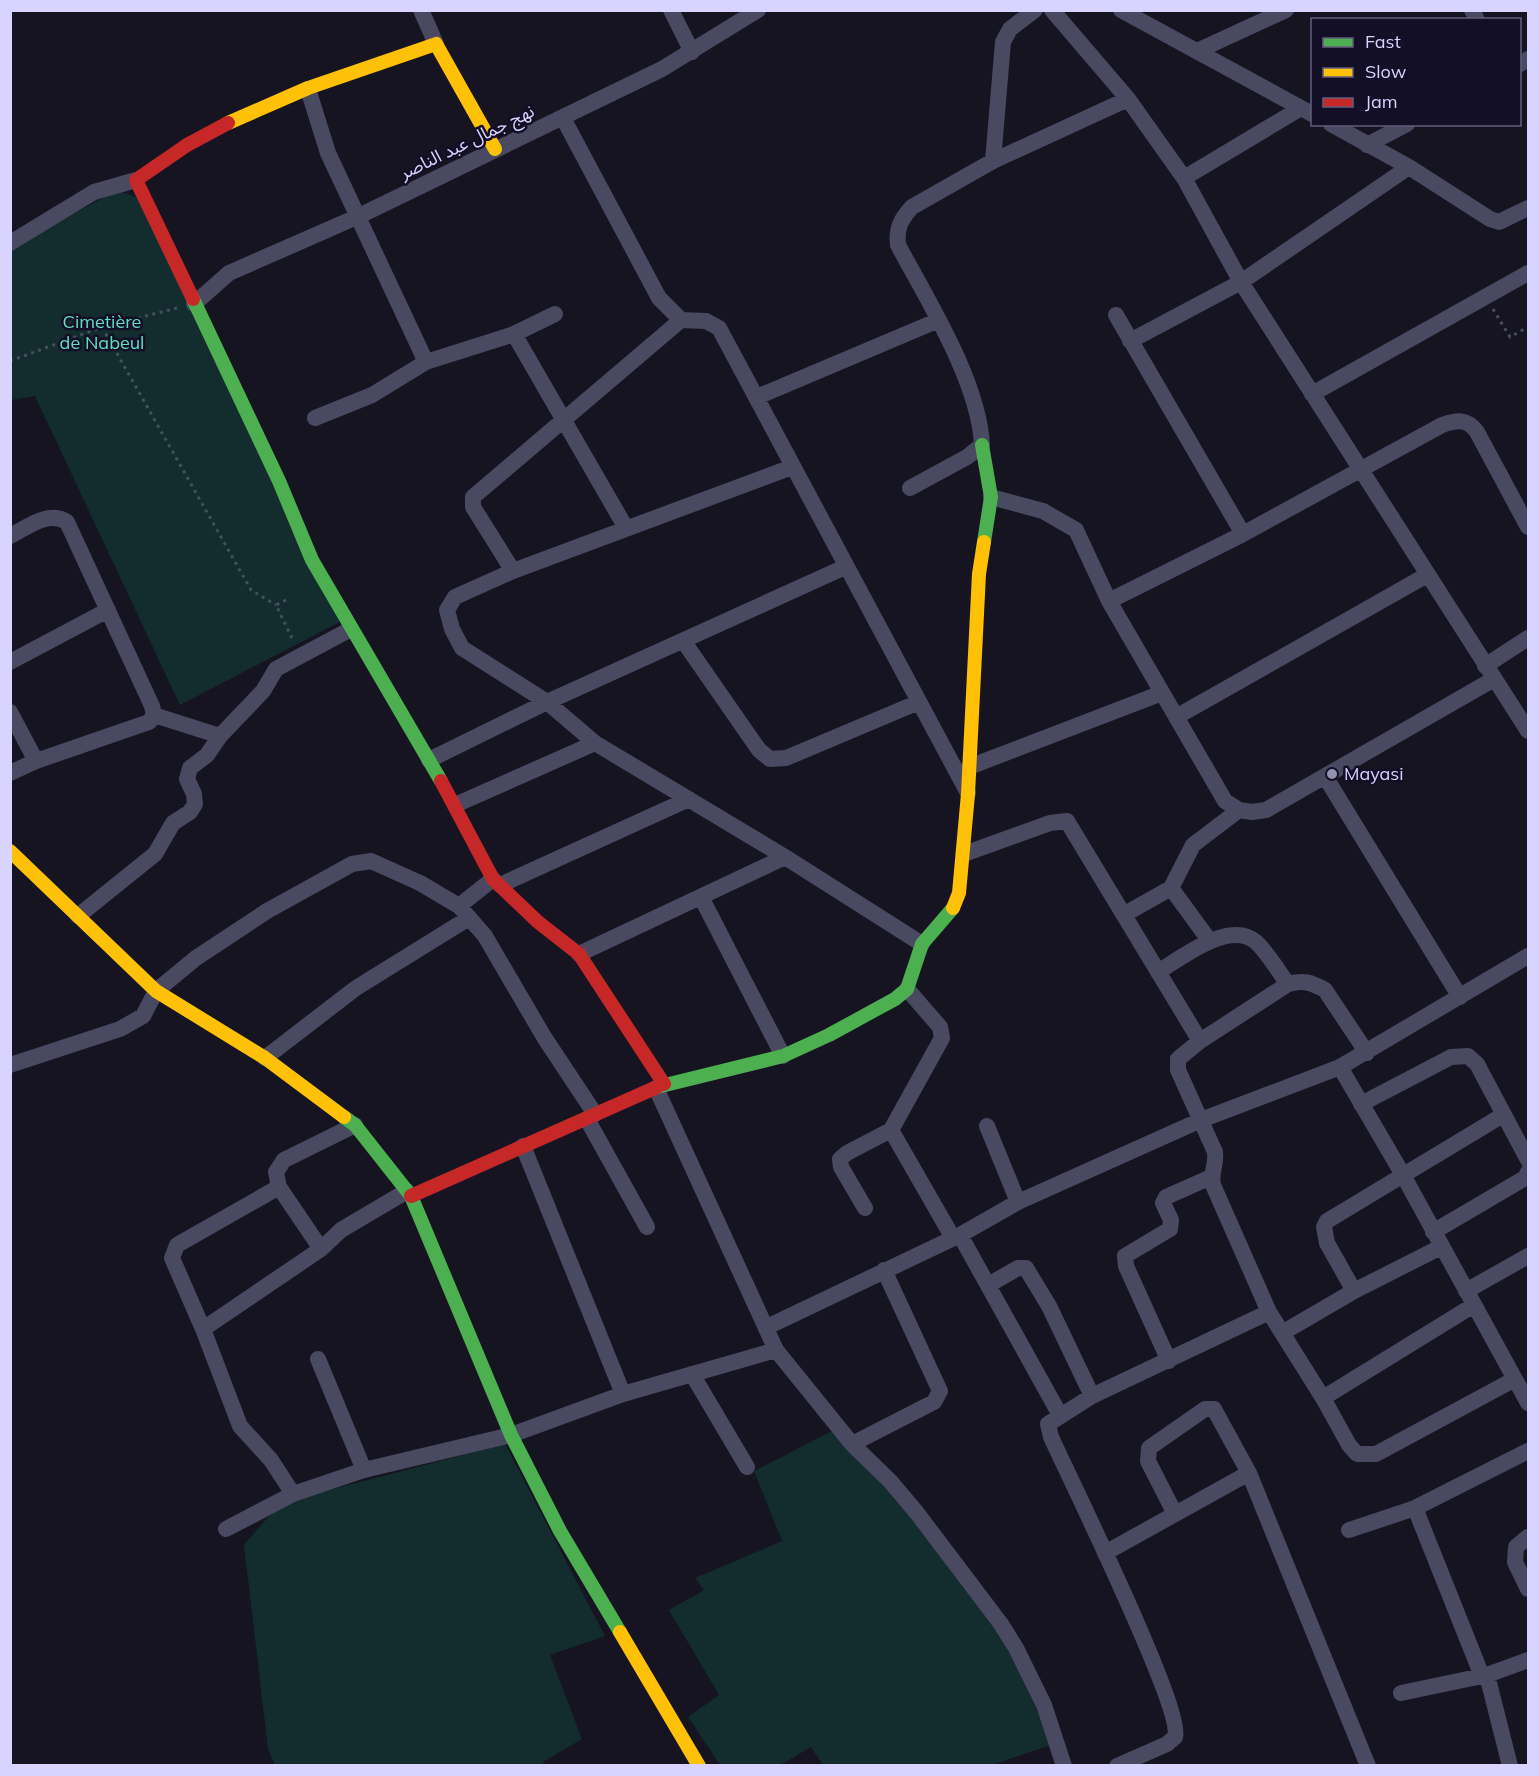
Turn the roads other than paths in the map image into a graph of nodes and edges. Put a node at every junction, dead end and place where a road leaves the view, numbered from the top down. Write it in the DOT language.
graph roads {
  1 [pos="422,10"];
  2 [pos="671,10"];
  3 [pos="758,10"];
  4 [pos="1035,10"];
  5 [pos="1052,10"];
  6 [pos="1121,10"];
  7 [pos="1286,10"];
  8 [pos="436,44"];
  9 [pos="1197,51"];
  10 [pos="692,52"];
  11 [pos="308,89"];
  12 [pos="1128,99"];
  13 [pos="1307,111"];
  14 [pos="563,118"];
  15 [pos="1334,126"];
  16 [pos="1403,126"];
  17 [pos="1367,145"];
  18 [pos="495,148"];
  19 [pos="993,161"];
  20 [pos="1409,167"];
  21 [pos="1184,178"];
  22 [pos="136,180"];
  23 [pos="1528,208"];
  24 [pos="359,216"];
  25 [pos="10,243"];
  26 [pos="1528,273"];
  27 [pos="1241,282"];
  28 [pos="194,304"];
  29 [pos="555,314"];
  30 [pos="1116,315"];
  31 [pos="681,320"];
  32 [pos="939,320"];
  33 [pos="514,334"];
  34 [pos="1130,340"];
  35 [pos="426,362"];
  36 [pos="1312,394"];
  37 [pos="757,397"];
  38 [pos="315,418"];
  39 [pos="566,420"];
  40 [pos="982,446"];
  41 [pos="792,467"];
  42 [pos="1361,471"];
  43 [pos="910,488"];
  44 [pos="991,497"];
  45 [pos="1528,527"];
  46 [pos="626,528"];
  47 [pos="1243,534"];
  48 [pos="10,536"];
  49 [pos="845,567"];
  50 [pos="513,571"];
  51 [pos="1427,575"];
  52 [pos="1109,601"];
  53 [pos="108,610"];
  54 [pos="351,629"];
  55 [pos="1528,638"];
  56 [pos="684,642"];
  57 [pos="10,662"];
  58 [pos="1490,673"];
  59 [pos="1162,693"];
  60 [pos="547,702"];
  61 [pos="919,702"];
  62 [pos="10,712"];
  63 [pos="154,715"];
  64 [pos="1176,717"];
  65 [pos="1528,731"];
  66 [pos="220,736"];
  67 [pos="595,743"];
  68 [pos="429,760"];
  69 [pos="36,761"];
  70 [pos="969,767"];
  71 [pos="10,774"];
  72 [pos="1326,778"];
  73 [pos="968,794"];
  74 [pos="689,800"];
  75 [pos="455,805"];
  76 [pos="1239,810"];
  77 [pos="10,851"];
  78 [pos="964,854"];
  79 [pos="785,857"];
  80 [pos="496,882"];
  81 [pos="1171,888"];
  82 [pos="701,897"];
  83 [pos="464,912"];
  84 [pos="1125,914"];
  85 [pos="78,916"];
  86 [pos="1209,940"];
  87 [pos="922,944"];
  88 [pos="579,954"];
  89 [pos="1528,956"];
  90 [pos="1158,972"];
  91 [pos="1288,984"];
  92 [pos="907,989"];
  93 [pos="156,991"];
  94 [pos="1460,997"];
  95 [pos="1200,1041"];
  96 [pos="1367,1053"];
  97 [pos="783,1056"];
  98 [pos="265,1058"];
  99 [pos="10,1065"];
  100 [pos="1340,1067"];
  101 [pos="660,1086"];
  102 [pos="1361,1104"];
  103 [pos="1503,1115"];
  104 [pos="591,1116"];
  105 [pos="1201,1120"];
  106 [pos="355,1125"];
  107 [pos="987,1126"];
  108 [pos="891,1130"];
  109 [pos="523,1146"];
  110 [pos="1528,1160"];
  111 [pos="1528,1172"];
  112 [pos="1402,1175"];
  113 [pos="1211,1177"];
  114 [pos="279,1187"];
  115 [pos="409,1194"];
  116 [pos="1018,1202"];
  117 [pos="865,1208"];
  118 [pos="647,1227"];
  119 [pos="957,1236"];
  120 [pos="1437,1240"];
  121 [pos="321,1249"];
  122 [pos="1528,1256"];
  123 [pos="884,1270"];
  124 [pos="990,1284"];
  125 [pos="1354,1291"];
  126 [pos="1470,1298"];
  127 [pos="1269,1312"];
  128 [pos="767,1327"];
  129 [pos="203,1329"];
  130 [pos="1282,1333"];
  131 [pos="776,1350"];
  132 [pos="318,1359"];
  133 [pos="1169,1361"];
  134 [pos="692,1374"];
  135 [pos="1515,1379"];
  136 [pos="623,1394"];
  137 [pos="1092,1396"];
  138 [pos="1527,1397"];
  139 [pos="1323,1398"];
  140 [pos="1060,1415"];
  141 [pos="511,1435"];
  142 [pos="852,1444"];
  143 [pos="1528,1451"];
  144 [pos="747,1467"];
  145 [pos="363,1470"];
  146 [pos="1248,1473"];
  147 [pos="293,1494"];
  148 [pos="1415,1508"];
  149 [pos="1175,1514"];
  150 [pos="226,1529"];
  151 [pos="1349,1530"];
  152 [pos="1528,1537"];
  153 [pos="1105,1553"];
  154 [pos="1528,1589"];
  155 [pos="1528,1660"];
  156 [pos="1484,1675"];
  157 [pos="1401,1692"];
  158 [pos="699,1766"];
  159 [pos="1064,1766"];
  160 [pos="1117,1766"];
  161 [pos="1368,1766"];
  162 [pos="1509,1766"];
  1 -- 8 [label="street"];
  2 -- 10 [label="street"];
  3 -- 10 [label="street, نهج جمال عبد الناصر"];
  4 -- 19 [label="street"];
  5 -- 12 [label="street"];
  6 -- 9 [label="street"];
  7 -- 9 [label="street"];
  8 -- 11 [label="street"];
  8 -- 18 [label="street"];
  9 -- 13 [label="street"];
  10 -- 14 [label="street, نهج جمال عبد الناصر"];
  11 -- 22 [label="street"];
  11 -- 24 [label="street"];
  12 -- 19 [label="street"];
  12 -- 21 [label="street"];
  13 -- 21 [label="street"];
  14 -- 18 [label="street, نهج جمال عبد الناصر"];
  14 -- 31 [label="street"];
  15 -- 17 [label="street"];
  16 -- 17 [label="street"];
  17 -- 20 [label="street"];
  18 -- 24 [label="street, نهج جمال عبد الناصر"];
  19 -- 32 [label="street"];
  20 -- 23 [label="street"];
  20 -- 27 [label="street"];
  21 -- 27 [label="street"];
  22 -- 25 [label="street"];
  22 -- 28 [label="street"];
  24 -- 28 [label="street, نهج جمال عبد الناصر"];
  24 -- 35 [label="street"];
  26 -- 36 [label="street"];
  27 -- 34 [label="street"];
  27 -- 36 [label="street"];
  28 -- 54 [label="street"];
  29 -- 33 [label="street"];
  30 -- 34 [label="street"];
  31 -- 37 [label="street"];
  31 -- 39 [label="street"];
  32 -- 37 [label="street"];
  32 -- 40 [label="street"];
  33 -- 35 [label="street"];
  33 -- 39 [label="street"];
  34 -- 47 [label="street"];
  35 -- 38 [label="street"];
  36 -- 42 [label="street"];
  37 -- 41 [label="street"];
  39 -- 46 [label="street"];
  39 -- 50 [label="street"];
  40 -- 43 [label="street"];
  40 -- 44 [label="street"];
  41 -- 46 [label="street"];
  41 -- 49 [label="street"];
  42 -- 45 [label="street"];
  42 -- 47 [label="street"];
  42 -- 51 [label="street"];
  44 -- 52 [label="street"];
  44 -- 70 [label="street"];
  46 -- 50 [label="street"];
  47 -- 52 [label="street"];
  48 -- 53 [label="street"];
  49 -- 56 [label="street"];
  49 -- 61 [label="street"];
  50 -- 60 [label="street"];
  51 -- 58 [label="street"];
  51 -- 64 [label="street"];
  52 -- 59 [label="street"];
  53 -- 57 [label="street"];
  53 -- 63 [label="street"];
  54 -- 66 [label="street"];
  54 -- 68 [label="street"];
  55 -- 58 [label="street"];
  56 -- 60 [label="street"];
  56 -- 61 [label="street"];
  58 -- 65 [label="street"];
  58 -- 72 [label="street"];
  59 -- 64 [label="street"];
  59 -- 70 [label="street"];
  60 -- 67 [label="street"];
  60 -- 68 [label="street"];
  61 -- 73 [label="street"];
  62 -- 69 [label="street"];
  63 -- 66 [label="street"];
  63 -- 69 [label="street"];
  64 -- 76 [label="street"];
  66 -- 85 [label="street"];
  67 -- 74 [label="street"];
  67 -- 75 [label="street"];
  68 -- 75 [label="street"];
  69 -- 71 [label="street"];
  70 -- 73 [label="street"];
  72 -- 76 [label="street"];
  72 -- 94 [label="street"];
  73 -- 78 [label="street"];
  74 -- 79 [label="street"];
  74 -- 80 [label="street"];
  75 -- 80 [label="street"];
  76 -- 81 [label="street"];
  77 -- 85 [label="street"];
  78 -- 84 [label="street"];
  78 -- 87 [label="street"];
  79 -- 82 [label="street"];
  79 -- 87 [label="street"];
  80 -- 83 [label="street"];
  80 -- 88 [label="street"];
  81 -- 84 [label="street"];
  81 -- 86 [label="street"];
  82 -- 88 [label="street"];
  82 -- 97 [label="street"];
  83 -- 93 [label="street"];
  83 -- 98 [label="street"];
  83 -- 104 [label="street"];
  84 -- 90 [label="street"];
  85 -- 93 [label="street"];
  86 -- 90 [label="street"];
  86 -- 91 [label="street"];
  87 -- 92 [label="street"];
  88 -- 101 [label="street"];
  89 -- 94 [label="street"];
  90 -- 95 [label="street"];
  91 -- 95 [label="street"];
  91 -- 96 [label="street"];
  92 -- 97 [label="street"];
  92 -- 108 [label="street"];
  93 -- 98 [label="street"];
  93 -- 99 [label="street"];
  94 -- 96 [label="street"];
  95 -- 105 [label="street"];
  96 -- 100 [label="street"];
  97 -- 101 [label="street"];
  98 -- 106 [label="street"];
  100 -- 102 [label="street"];
  100 -- 105 [label="street"];
  101 -- 104 [label="street"];
  101 -- 128 [label="street"];
  102 -- 103 [label="street"];
  102 -- 112 [label="street"];
  103 -- 110 [label="street"];
  103 -- 112 [label="street"];
  104 -- 109 [label="street"];
  104 -- 118 [label="street"];
  105 -- 113 [label="street"];
  105 -- 116 [label="street"];
  106 -- 114 [label="street"];
  106 -- 115 [label="street"];
  107 -- 116 [label="street"];
  108 -- 117 [label="street"];
  108 -- 119 [label="street"];
  109 -- 115 [label="street"];
  109 -- 136 [label="street"];
  111 -- 120 [label="street"];
  112 -- 120 [label="street"];
  112 -- 125 [label="street"];
  113 -- 127 [label="street"];
  113 -- 133 [label="street"];
  114 -- 121 [label="street"];
  114 -- 129 [label="street"];
  115 -- 121 [label="street"];
  115 -- 141 [label="street"];
  116 -- 119 [label="street"];
  119 -- 123 [label="street"];
  119 -- 124 [label="street"];
  120 -- 125 [label="street"];
  120 -- 126 [label="street"];
  121 -- 129 [label="street"];
  122 -- 126 [label="street"];
  123 -- 128 [label="street"];
  123 -- 142 [label="street"];
  124 -- 137 [label="street"];
  124 -- 140 [label="street"];
  125 -- 130 [label="street"];
  126 -- 135 [label="street"];
  126 -- 139 [label="street"];
  127 -- 130 [label="street"];
  127 -- 133 [label="street"];
  128 -- 131 [label="street"];
  129 -- 147 [label="street"];
  130 -- 139 [label="street"];
  131 -- 134 [label="street"];
  131 -- 142 [label="street"];
  132 -- 145 [label="street"];
  133 -- 137 [label="street"];
  134 -- 136 [label="street"];
  134 -- 144 [label="street"];
  135 -- 138 [label="street"];
  135 -- 139 [label="street"];
  136 -- 141 [label="street"];
  137 -- 140 [label="street"];
  140 -- 153 [label="street"];
  141 -- 145 [label="street"];
  141 -- 158 [label="street"];
  142 -- 159 [label="street"];
  143 -- 148 [label="street"];
  145 -- 147 [label="street"];
  146 -- 149 [label="street"];
  146 -- 149 [label="street"];
  146 -- 161 [label="street"];
  147 -- 150 [label="street"];
  148 -- 151 [label="street"];
  148 -- 156 [label="street"];
  149 -- 153 [label="street"];
  152 -- 154 [label="street"];
  153 -- 160 [label="street"];
  155 -- 156 [label="street"];
  156 -- 157 [label="street"];
  156 -- 162 [label="street"];
}
